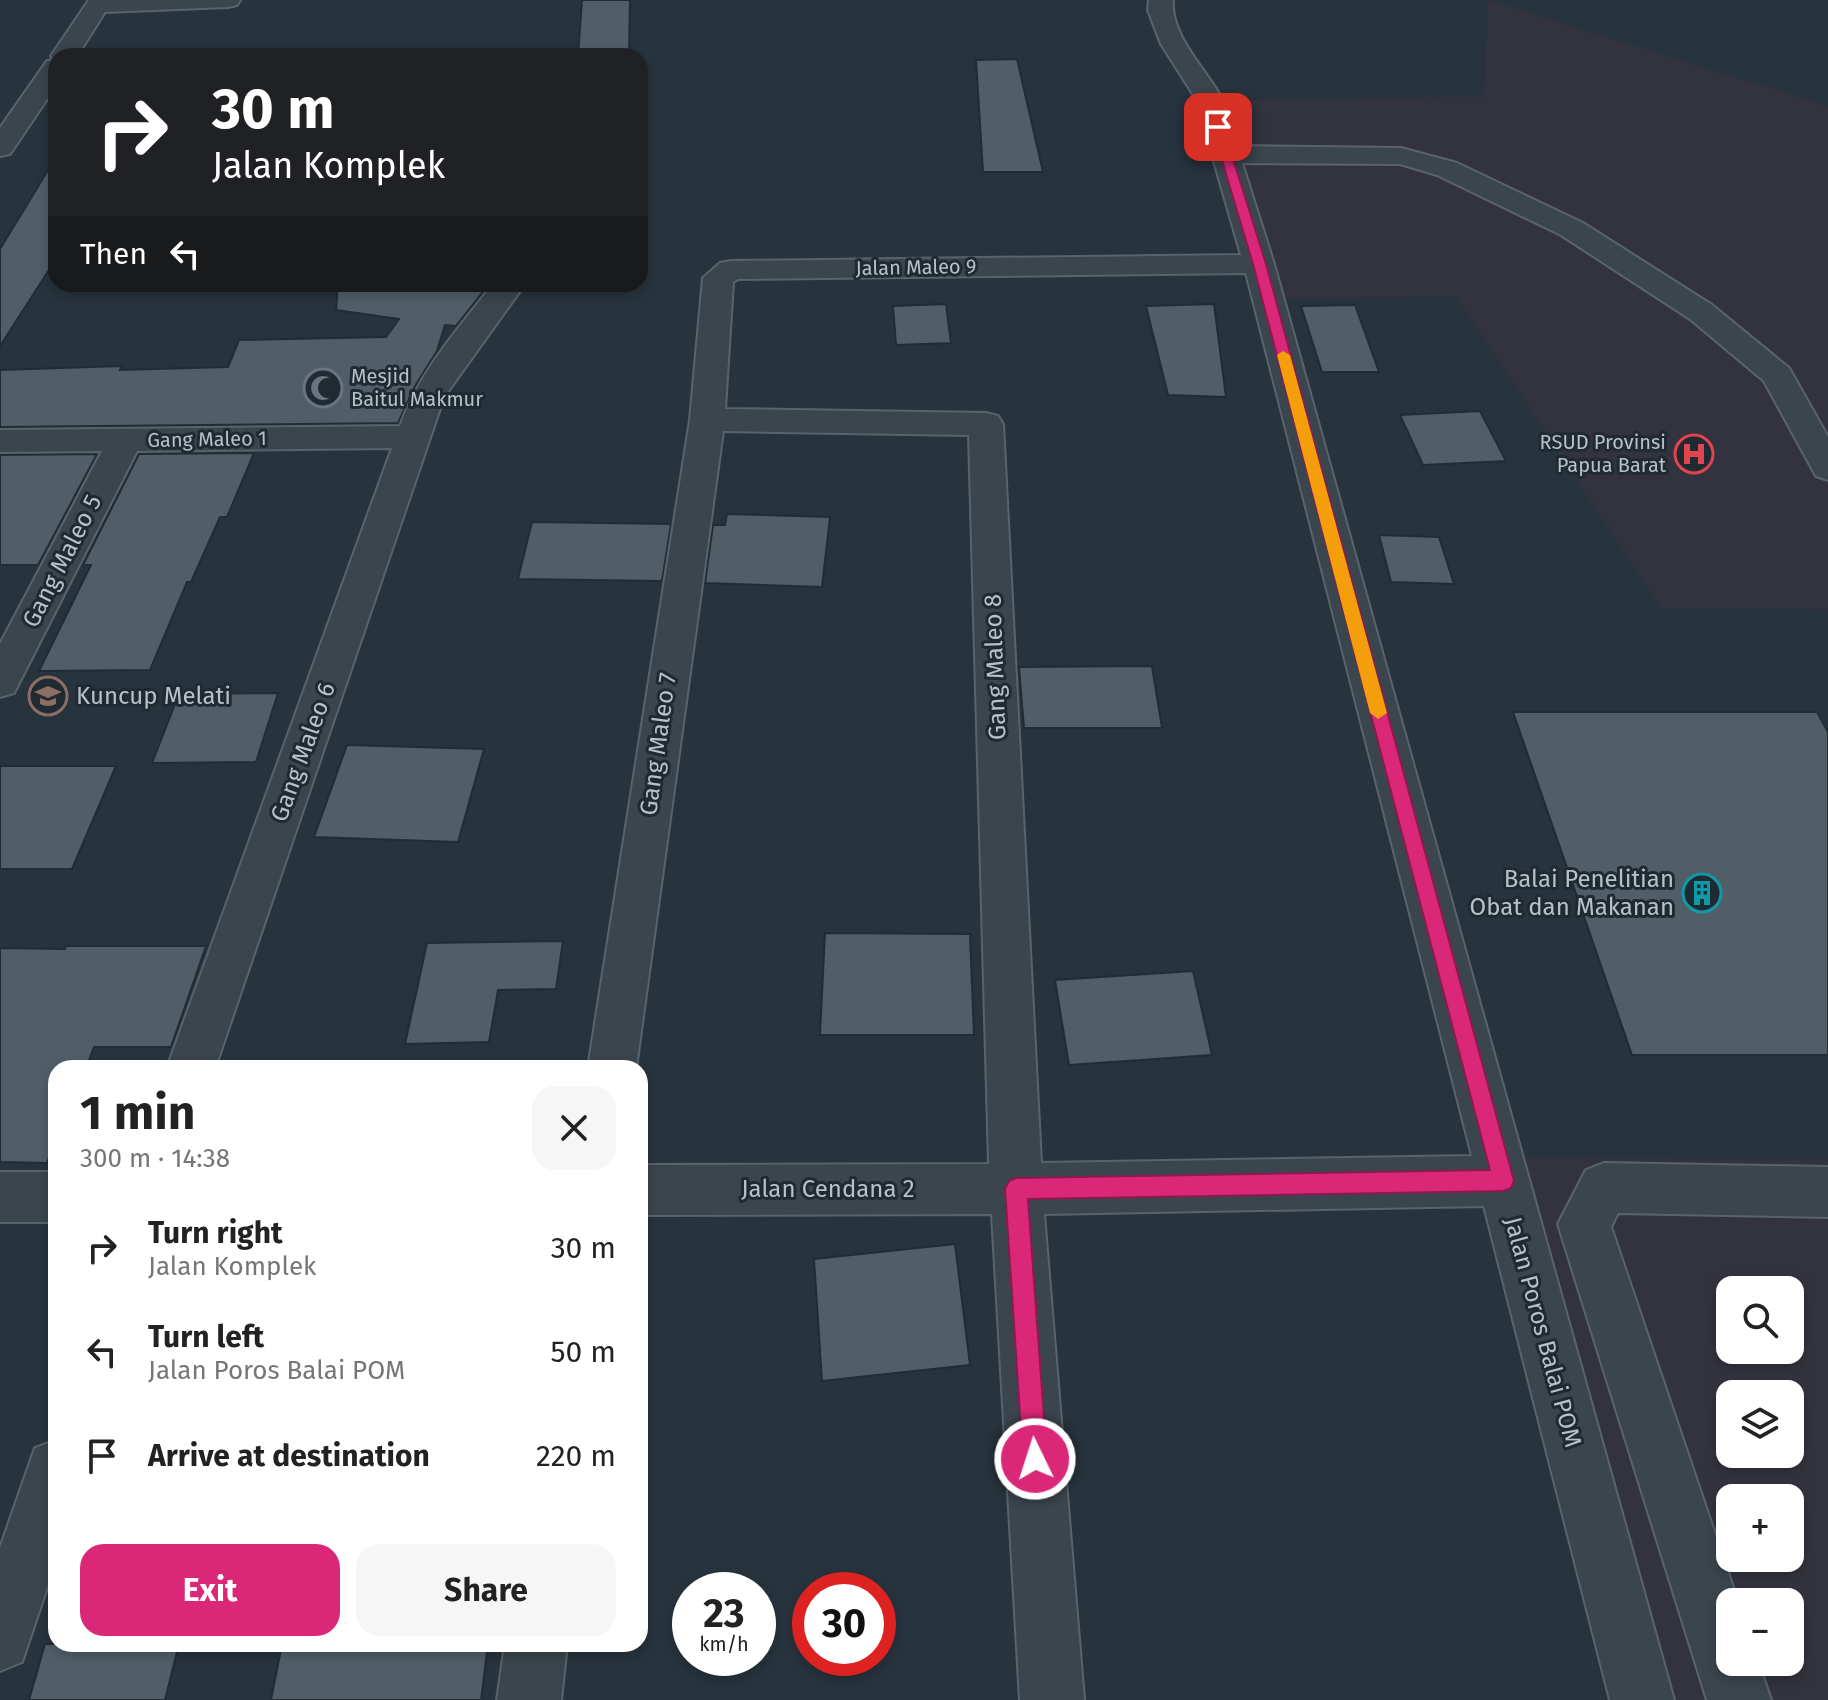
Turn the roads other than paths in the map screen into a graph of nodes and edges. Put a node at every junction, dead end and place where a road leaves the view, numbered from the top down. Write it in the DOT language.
graph roads {
  1 [pos="228,0"];
  2 [pos="1161,0"];
  3 [pos="100,2"];
  4 [pos="69,48"];
  5 [pos="48,79"];
  6 [pos="0,148"];
  7 [pos="1226,154"];
  8 [pos="1259,264"];
  9 [pos="503,292"];
  10 [pos="707,420"];
  11 [pos="414,437"];
  12 [pos="125,440"];
  13 [pos="0,441"];
  14 [pos="1828,468"];
  15 [pos="0,682"];
  16 [pos="194,1060"];
  17 [pos="613,1060"];
  18 [pos="1503,1181"];
  19 [pos="1016,1189"];
  20 [pos="648,1190"];
  21 [pos="1828,1192"];
  22 [pos="0,1197"];
  23 [pos="48,1197"];
  24 [pos="48,1493"];
  25 [pos="0,1640"];
  26 [pos="535,1652"];
  27 [pos="529,1700"];
  28 [pos="1052,1700"];
  29 [pos="1642,1700"];
  30 [pos="1739,1700"];
  1 -- 3 [label="street"];
  2 -- 7 [label="street, Jalan Poros Balai POM"];
  3 -- 4 [label="street"];
  5 -- 6 [label="street"];
  7 -- 8 [label="street, Jalan Poros Balai POM"];
  7 -- 14 [label="street"];
  8 -- 10 [label="street, Jalan Maleo 9"];
  8 -- 18 [label="street, Jalan Poros Balai POM"];
  9 -- 11 [label="street, Gang Maleo 6"];
  10 -- 17 [label="street, Gang Maleo 7"];
  10 -- 19 [label="street, Gang Maleo 8"];
  11 -- 12 [label="street, Gang Maleo 1"];
  11 -- 16 [label="street, Gang Maleo 6"];
  12 -- 13 [label="street, Gang Maleo 1"];
  12 -- 15 [label="street, Gang Maleo 5"];
  18 -- 19 [label="street, Jalan Cendana 2"];
  18 -- 29 [label="street, Jalan Poros Balai POM"];
  19 -- 20 [label="street, Jalan Cendana 2"];
  19 -- 28 [label="street"];
  21 -- 30 [label="street"];
  22 -- 23 [label="street"];
  24 -- 25 [label="street"];
  26 -- 27 [label="street"];
}
